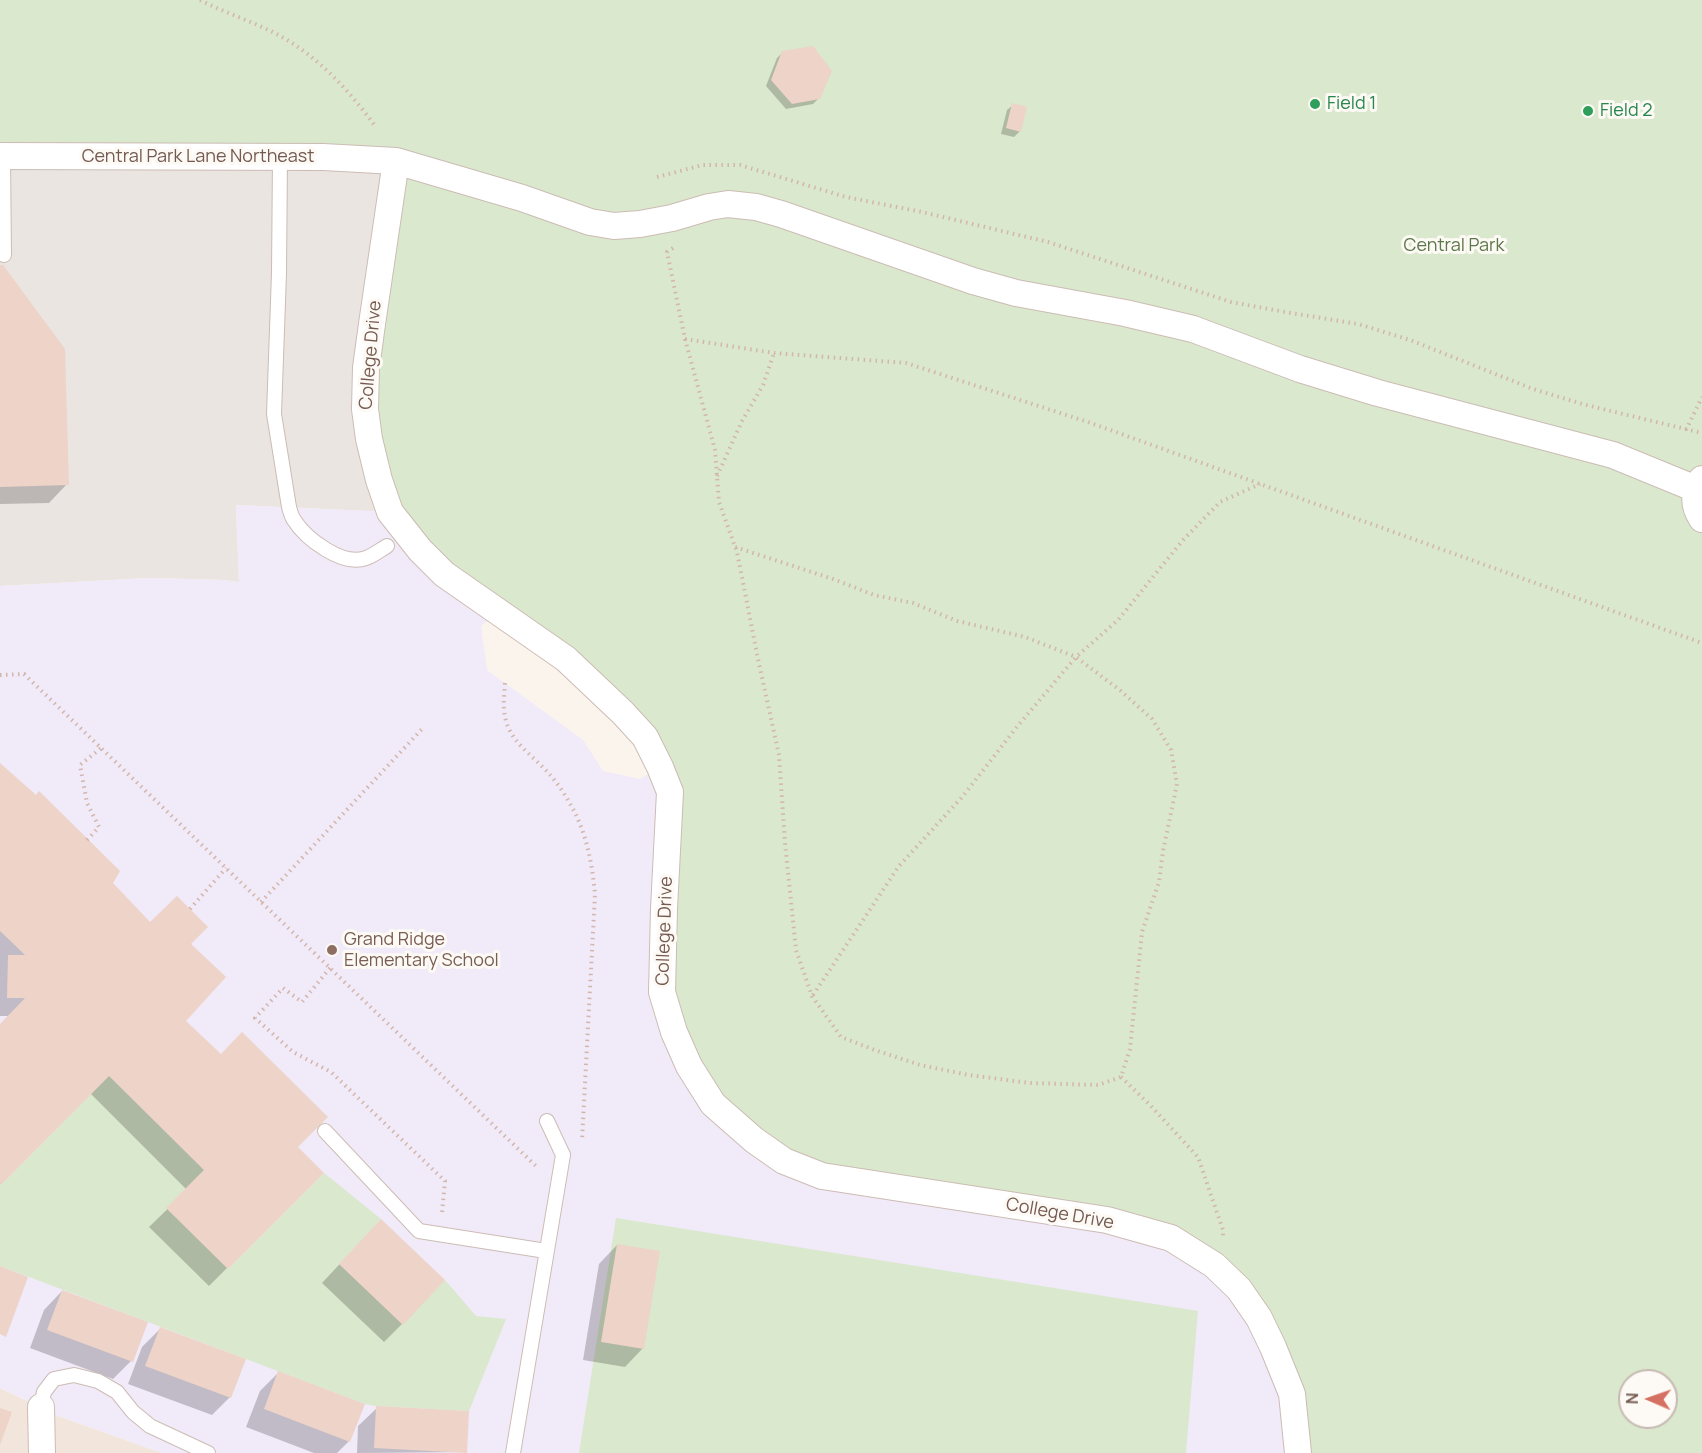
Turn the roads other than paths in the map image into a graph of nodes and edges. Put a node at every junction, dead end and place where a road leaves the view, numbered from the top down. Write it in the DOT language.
graph roads {
  1 [pos="2,156"];
  2 [pos="280,157"];
  3 [pos="396,161"];
  4 [pos="2,211"];
  5 [pos="4,255"];
  6 [pos="1699,484"];
  7 [pos="1702,519"];
  8 [pos="387,546"];
  9 [pos="547,1121"];
  10 [pos="325,1131"];
  11 [pos="546,1251"];
  12 [pos="41,1407"];
  13 [pos="42,1453"];
  14 [pos="208,1453"];
  15 [pos="513,1453"];
  16 [pos="1298,1453"];
  1 -- 2 [label="street, Central Park Lane Northeast"];
  1 -- 4 [label="lane"];
  2 -- 3 [label="street, Central Park Lane Northeast"];
  2 -- 8 [label="lane"];
  3 -- 6 [label="street, Central Park Lane Northeast"];
  3 -- 16 [label="street, College Drive"];
  4 -- 5 [label="lane"];
  6 -- 7 [label="street"];
  9 -- 11 [label="lane"];
  10 -- 11 [label="lane"];
  11 -- 15 [label="lane"];
  12 -- 13 [label="street"];
  12 -- 14 [label="lane"];
}
